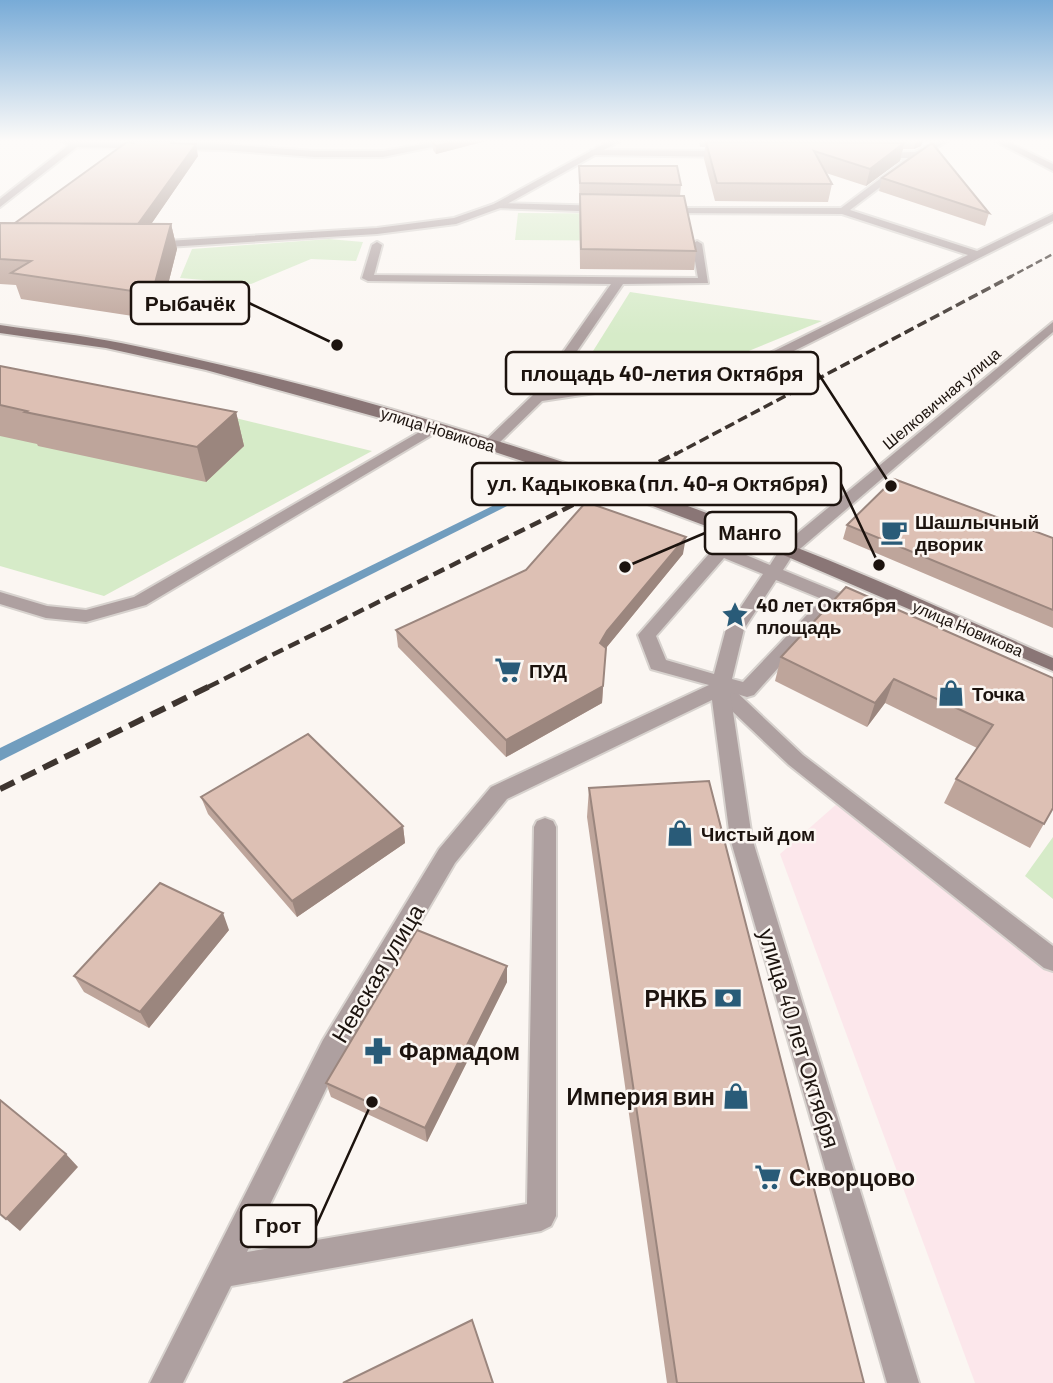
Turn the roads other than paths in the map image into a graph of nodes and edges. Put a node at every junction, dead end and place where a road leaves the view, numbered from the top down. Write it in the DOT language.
graph roads {
  1 [pos="497,206"];
  2 [pos="850,206"];
  3 [pos="621,210"];
  4 [pos="648,210"];
  5 [pos="843,211"];
  6 [pos="1053,217"];
  7 [pos="698,244"];
  8 [pos="136,245"];
  9 [pos="377,245"];
  10 [pos="980,255"];
  11 [pos="618,282"];
  12 [pos="1053,326"];
  13 [pos="0,329"];
  14 [pos="538,398"];
  15 [pos="435,427"];
  16 [pos="489,445"];
  17 [pos="788,550"];
  18 [pos="773,572"];
  19 [pos="0,598"];
  20 [pos="1053,664"];
  21 [pos="720,685"];
  22 [pos="545,827"];
  23 [pos="1053,960"];
  24 [pos="220,1272"];
  25 [pos="166,1383"];
  26 [pos="903,1383"];
  1 -- 3 [label="street"];
  1 -- 8 [label="street"];
  2 -- 5 [label="street"];
  4 -- 5 [label="street"];
  5 -- 10 [label="street"];
  6 -- 10 [label="street"];
  7 -- 11 [label="street"];
  9 -- 11 [label="street"];
  10 -- 14 [label="street"];
  11 -- 14 [label="street"];
  12 -- 17 [label="street, Шелковичная улица"];
  13 -- 15 [label="main road, улица Новикова"];
  14 -- 16 [label="street"];
  15 -- 16 [label="main road, улица Новикова"];
  15 -- 19 [label="street"];
  16 -- 17 [label="main road, улица Новикова"];
  17 -- 18 [label="street"];
  17 -- 20 [label="main road, улица Новикова"];
  18 -- 21 [label="street"];
  18 -- 21 [label="street"];
  18 -- 21 [label="street"];
  21 -- 23 [label="street"];
  21 -- 24 [label="street, Невская улица"];
  21 -- 26 [label="street, улица 40 лет Октября"];
  22 -- 24 [label="street"];
  24 -- 25 [label="street, Невская улица"];
}
